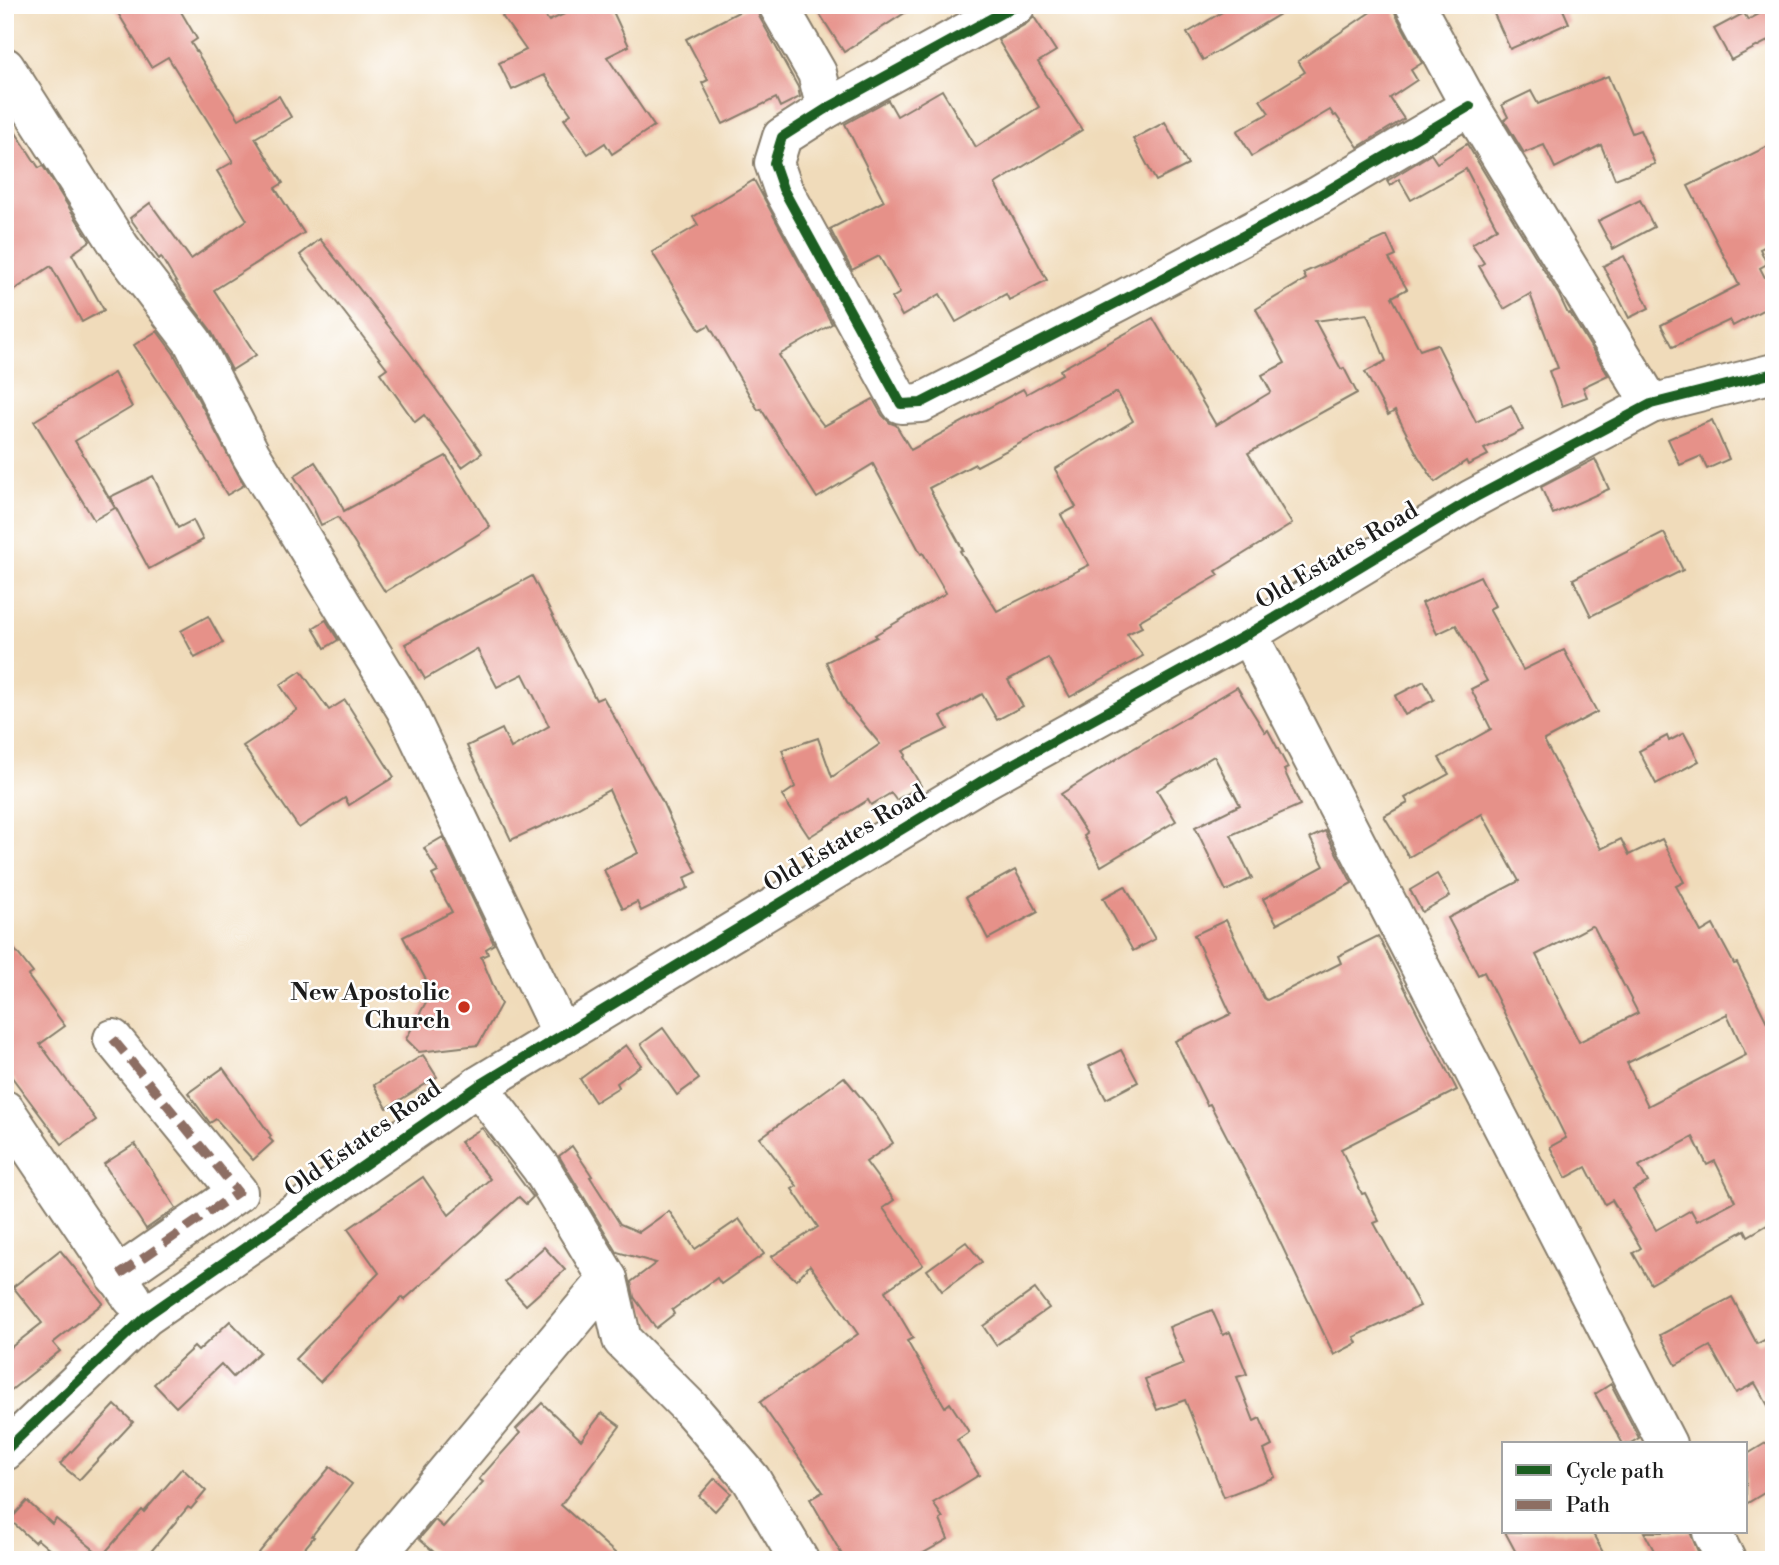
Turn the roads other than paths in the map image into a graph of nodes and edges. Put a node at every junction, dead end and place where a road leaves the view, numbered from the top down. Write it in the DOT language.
graph roads {
  1 [pos="778,5"];
  2 [pos="1016,5"];
  3 [pos="1415,5"];
  4 [pos="5,67"];
  5 [pos="1469,106"];
  6 [pos="826,109"];
  7 [pos="1774,373"];
  8 [pos="1651,404"];
  9 [pos="1248,634"];
  10 [pos="562,1035"];
  11 [pos="113,1039"];
  12 [pos="478,1086"];
  13 [pos="5,1110"];
  14 [pos="116,1277"];
  15 [pos="608,1279"];
  16 [pos="145,1317"];
  17 [pos="1666,1442"];
  18 [pos="5,1451"];
  19 [pos="1713,1534"];
  20 [pos="373,1560"];
  21 [pos="799,1560"];
  22 [pos="1726,1560"];
  1 -- 6 [label="street"];
  2 -- 6 [label="street"];
  3 -- 5 [label="street"];
  4 -- 10 [label="street"];
  5 -- 6 [label="street"];
  5 -- 8 [label="street"];
  7 -- 8 [label="street, Old Estates Road"];
  8 -- 9 [label="street, Old Estates Road"];
  9 -- 10 [label="street, Old Estates Road"];
  9 -- 17 [label="street"];
  10 -- 12 [label="street, Old Estates Road"];
  11 -- 14 [label="street"];
  12 -- 15 [label="street"];
  12 -- 16 [label="street, Old Estates Road"];
  13 -- 14 [label="street"];
  14 -- 16 [label="street"];
  15 -- 20 [label="street"];
  15 -- 21 [label="street"];
  16 -- 18 [label="street, Old Estates Road"];
  19 -- 22 [label="street"];
}
